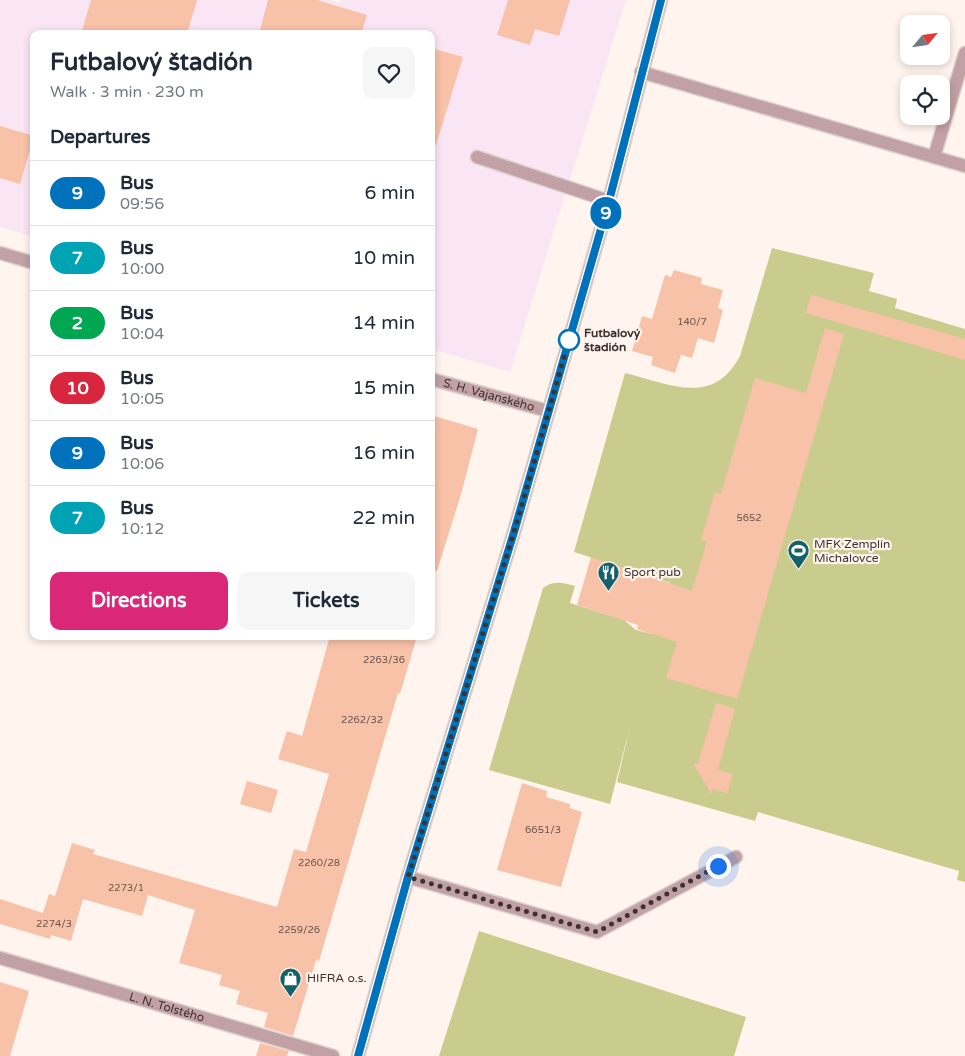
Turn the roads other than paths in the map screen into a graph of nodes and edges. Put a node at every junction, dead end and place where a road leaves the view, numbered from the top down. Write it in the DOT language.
graph roads {
  1 [pos="662,0"];
  2 [pos="965,53"];
  3 [pos="641,72"];
  4 [pos="477,157"];
  5 [pos="934,157"];
  6 [pos="965,166"];
  7 [pos="609,201"];
  8 [pos="0,253"];
  9 [pos="30,262"];
  10 [pos="435,380"];
  11 [pos="548,411"];
  12 [pos="736,857"];
  13 [pos="408,877"];
  14 [pos="0,958"];
  15 [pos="333,1056"];
  16 [pos="358,1056"];
  1 -- 3 [label="street"];
  2 -- 5 [label="street"];
  3 -- 5 [label="street"];
  3 -- 7 [label="street"];
  4 -- 7 [label="street"];
  5 -- 6 [label="street"];
  7 -- 11 [label="street"];
  8 -- 9 [label="street"];
  10 -- 11 [label="street, S. H. Vajanského"];
  11 -- 13 [label="street"];
  12 -- 13 [label="street"];
  13 -- 16 [label="street"];
  14 -- 15 [label="street, L. N. Tolstého"];
}
